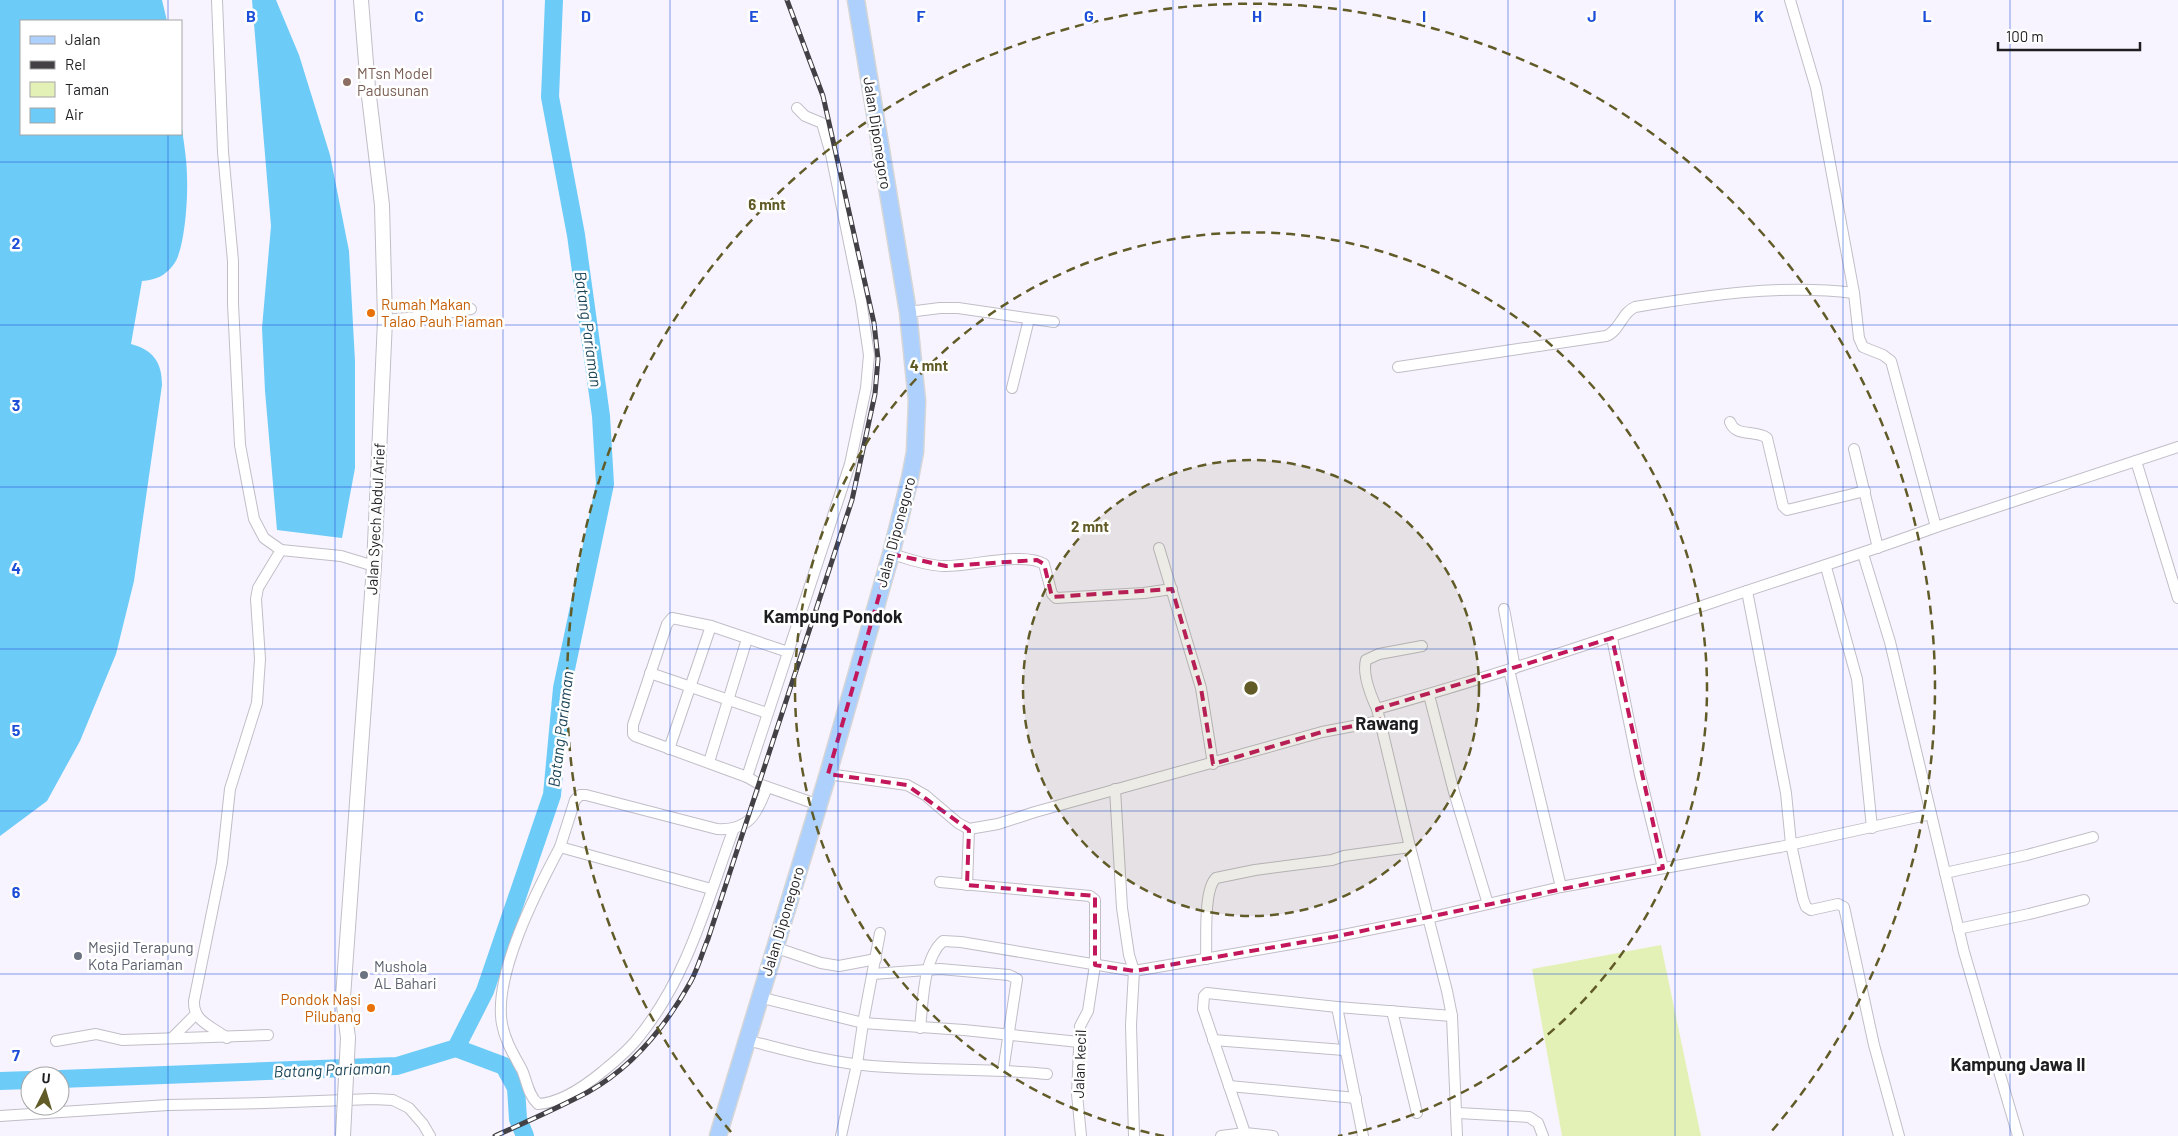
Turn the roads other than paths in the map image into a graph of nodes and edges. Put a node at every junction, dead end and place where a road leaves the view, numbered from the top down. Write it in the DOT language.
graph roads {
  1 [pos="216,0"];
  2 [pos="361,0"];
  3 [pos="856,0"];
  4 [pos="1790,0"];
  5 [pos="797,108"];
  6 [pos="1854,293"];
  7 [pos="471,309"];
  8 [pos="908,312"];
  9 [pos="1029,319"];
  10 [pos="385,320"];
  11 [pos="1054,322"];
  12 [pos="1398,367"];
  13 [pos="1012,388"];
  14 [pos="1730,422"];
  15 [pos="2178,447"];
  16 [pos="1854,449"];
  17 [pos="2136,461"];
  18 [pos="1865,491"];
  19 [pos="1936,527"];
  20 [pos="1159,548"];
  21 [pos="1878,548"];
  22 [pos="280,550"];
  23 [pos="890,554"];
  24 [pos="1862,554"];
  25 [pos="374,566"];
  26 [pos="1826,567"];
  27 [pos="1172,589"];
  28 [pos="1747,591"];
  29 [pos="2178,598"];
  30 [pos="1504,609"];
  31 [pos="711,626"];
  32 [pos="747,638"];
  33 [pos="1612,638"];
  34 [pos="1422,646"];
  35 [pos="788,652"];
  36 [pos="1512,669"];
  37 [pos="650,673"];
  38 [pos="689,687"];
  39 [pos="1429,695"];
  40 [pos="728,700"];
  41 [pos="1377,710"];
  42 [pos="767,713"];
  43 [pos="1380,721"];
  44 [pos="669,748"];
  45 [pos="709,762"];
  46 [pos="1213,764"];
  47 [pos="828,774"];
  48 [pos="747,777"];
  49 [pos="768,787"];
  50 [pos="1115,789"];
  51 [pos="818,806"];
  52 [pos="1931,814"];
  53 [pos="734,828"];
  54 [pos="969,828"];
  55 [pos="1872,828"];
  56 [pos="2093,837"];
  57 [pos="1791,844"];
  58 [pos="1410,847"];
  59 [pos="560,848"];
  60 [pos="1663,868"];
  61 [pos="1945,873"];
  62 [pos="940,882"];
  63 [pos="967,885"];
  64 [pos="1561,887"];
  65 [pos="711,889"];
  66 [pos="2084,900"];
  67 [pos="1488,904"];
  68 [pos="1428,918"];
  69 [pos="1958,929"];
  70 [pos="880,933"];
  71 [pos="774,946"];
  72 [pos="876,959"];
  73 [pos="1206,959"];
  74 [pos="1095,965"];
  75 [pos="927,970"];
  76 [pos="1134,971"];
  77 [pos="874,974"];
  78 [pos="759,997"];
  79 [pos="1337,1008"];
  80 [pos="1392,1011"];
  81 [pos="195,1014"];
  82 [pos="1452,1016"];
  83 [pos="863,1023"];
  84 [pos="920,1028"];
  85 [pos="1009,1034"];
  86 [pos="268,1035"];
  87 [pos="172,1038"];
  88 [pos="227,1038"];
  89 [pos="746,1040"];
  90 [pos="1213,1040"];
  91 [pos="56,1041"];
  92 [pos="1079,1042"];
  93 [pos="1344,1050"];
  94 [pos="857,1064"];
  95 [pos="1002,1071"];
  96 [pos="1047,1074"];
  97 [pos="1229,1086"];
  98 [pos="1356,1098"];
  99 [pos="1417,1113"];
  100 [pos="1458,1113"];
  101 [pos="0,1116"];
  102 [pos="1245,1133"];
  103 [pos="343,1136"];
  104 [pos="430,1136"];
  105 [pos="718,1136"];
  106 [pos="841,1136"];
  107 [pos="1081,1136"];
  108 [pos="1134,1136"];
  109 [pos="1220,1136"];
  110 [pos="1273,1136"];
  111 [pos="1363,1136"];
  112 [pos="1458,1136"];
  113 [pos="1543,1136"];
  114 [pos="1899,1136"];
  115 [pos="2018,1136"];
  1 -- 22 [label="street"];
  2 -- 10 [label="street, Jalan Syech Abdul Arief"];
  3 -- 8 [label="main road, Jalan Diponegoro"];
  4 -- 6 [label="street"];
  5 -- 35 [label="street"];
  6 -- 12 [label="street"];
  6 -- 19 [label="street"];
  7 -- 10 [label="street"];
  8 -- 9 [label="street"];
  8 -- 23 [label="main road, Jalan Diponegoro"];
  9 -- 11 [label="street"];
  9 -- 13 [label="street"];
  10 -- 25 [label="street, Jalan Syech Abdul Arief"];
  14 -- 18 [label="street"];
  15 -- 17 [label="street"];
  16 -- 18 [label="street"];
  17 -- 19 [label="street"];
  17 -- 29 [label="street"];
  18 -- 21 [label="street"];
  19 -- 21 [label="street"];
  20 -- 27 [label="street"];
  21 -- 24 [label="street"];
  22 -- 25 [label="street"];
  22 -- 81 [label="street"];
  23 -- 27 [label="street"];
  23 -- 47 [label="main road, Jalan Diponegoro"];
  24 -- 26 [label="street"];
  24 -- 52 [label="street"];
  25 -- 103 [label="street, Jalan Syech Abdul Arief, bridge"];
  26 -- 28 [label="street"];
  26 -- 55 [label="street"];
  27 -- 46 [label="street"];
  28 -- 33 [label="street"];
  28 -- 57 [label="street"];
  30 -- 36 [label="street"];
  31 -- 32 [label="street"];
  31 -- 37 [label="street"];
  31 -- 38 [label="street"];
  32 -- 35 [label="street"];
  32 -- 40 [label="street"];
  33 -- 36 [label="street"];
  33 -- 60 [label="street"];
  34 -- 41 [label="street"];
  35 -- 42 [label="street"];
  36 -- 39 [label="street"];
  36 -- 64 [label="street"];
  37 -- 38 [label="street"];
  37 -- 44 [label="street"];
  38 -- 40 [label="street"];
  38 -- 44 [label="street"];
  39 -- 41 [label="street"];
  39 -- 67 [label="street"];
  40 -- 42 [label="street"];
  40 -- 45 [label="street"];
  41 -- 43 [label="street"];
  42 -- 48 [label="street"];
  43 -- 46 [label="street"];
  43 -- 58 [label="street"];
  44 -- 45 [label="street"];
  45 -- 48 [label="street"];
  46 -- 50 [label="street"];
  47 -- 51 [label="main road, Jalan Diponegoro"];
  47 -- 54 [label="street"];
  48 -- 49 [label="street"];
  49 -- 51 [label="street"];
  49 -- 53 [label="street"];
  50 -- 54 [label="street"];
  50 -- 76 [label="street"];
  51 -- 71 [label="main road, Jalan Diponegoro"];
  52 -- 55 [label="street"];
  52 -- 61 [label="street"];
  53 -- 59 [label="street"];
  53 -- 65 [label="street"];
  54 -- 63 [label="street"];
  55 -- 57 [label="street"];
  56 -- 61 [label="street"];
  57 -- 60 [label="street"];
  57 -- 114 [label="street"];
  58 -- 68 [label="street"];
  58 -- 73 [label="street"];
  59 -- 65 [label="street"];
  59 -- 65 [label="street"];
  60 -- 64 [label="street"];
  61 -- 69 [label="street"];
  62 -- 63 [label="street"];
  63 -- 74 [label="street, Jalan kecil"];
  64 -- 67 [label="street"];
  66 -- 69 [label="street"];
  67 -- 68 [label="street"];
  68 -- 73 [label="street"];
  68 -- 82 [label="street"];
  69 -- 115 [label="street"];
  70 -- 72 [label="street"];
  71 -- 72 [label="street"];
  71 -- 78 [label="main road, Jalan Diponegoro"];
  72 -- 77 [label="street"];
  73 -- 76 [label="street"];
  74 -- 75 [label="street"];
  74 -- 76 [label="street"];
  74 -- 92 [label="street, Jalan kecil"];
  75 -- 77 [label="street"];
  75 -- 84 [label="street"];
  75 -- 85 [label="street"];
  76 -- 108 [label="street"];
  77 -- 83 [label="street"];
  78 -- 83 [label="street"];
  78 -- 89 [label="main road, Jalan Diponegoro"];
  79 -- 80 [label="street"];
  79 -- 90 [label="street"];
  79 -- 93 [label="street"];
  80 -- 82 [label="street"];
  80 -- 99 [label="street"];
  81 -- 87 [label="street"];
  81 -- 88 [label="street"];
  82 -- 100 [label="street"];
  83 -- 84 [label="street"];
  83 -- 94 [label="street"];
  84 -- 85 [label="street"];
  85 -- 92 [label="street"];
  85 -- 95 [label="street"];
  86 -- 88 [label="street"];
  87 -- 88 [label="street"];
  87 -- 91 [label="street"];
  89 -- 94 [label="street"];
  89 -- 105 [label="main road, Jalan Diponegoro"];
  90 -- 93 [label="street"];
  90 -- 97 [label="street"];
  92 -- 107 [label="street, Jalan kecil"];
  93 -- 98 [label="street"];
  94 -- 95 [label="street"];
  94 -- 106 [label="street"];
  95 -- 96 [label="street"];
  97 -- 98 [label="street"];
  97 -- 102 [label="street"];
  98 -- 111 [label="street"];
  100 -- 112 [label="street"];
  100 -- 113 [label="street"];
  101 -- 104 [label="street"];
  102 -- 109 [label="street"];
  102 -- 110 [label="street"];
}
